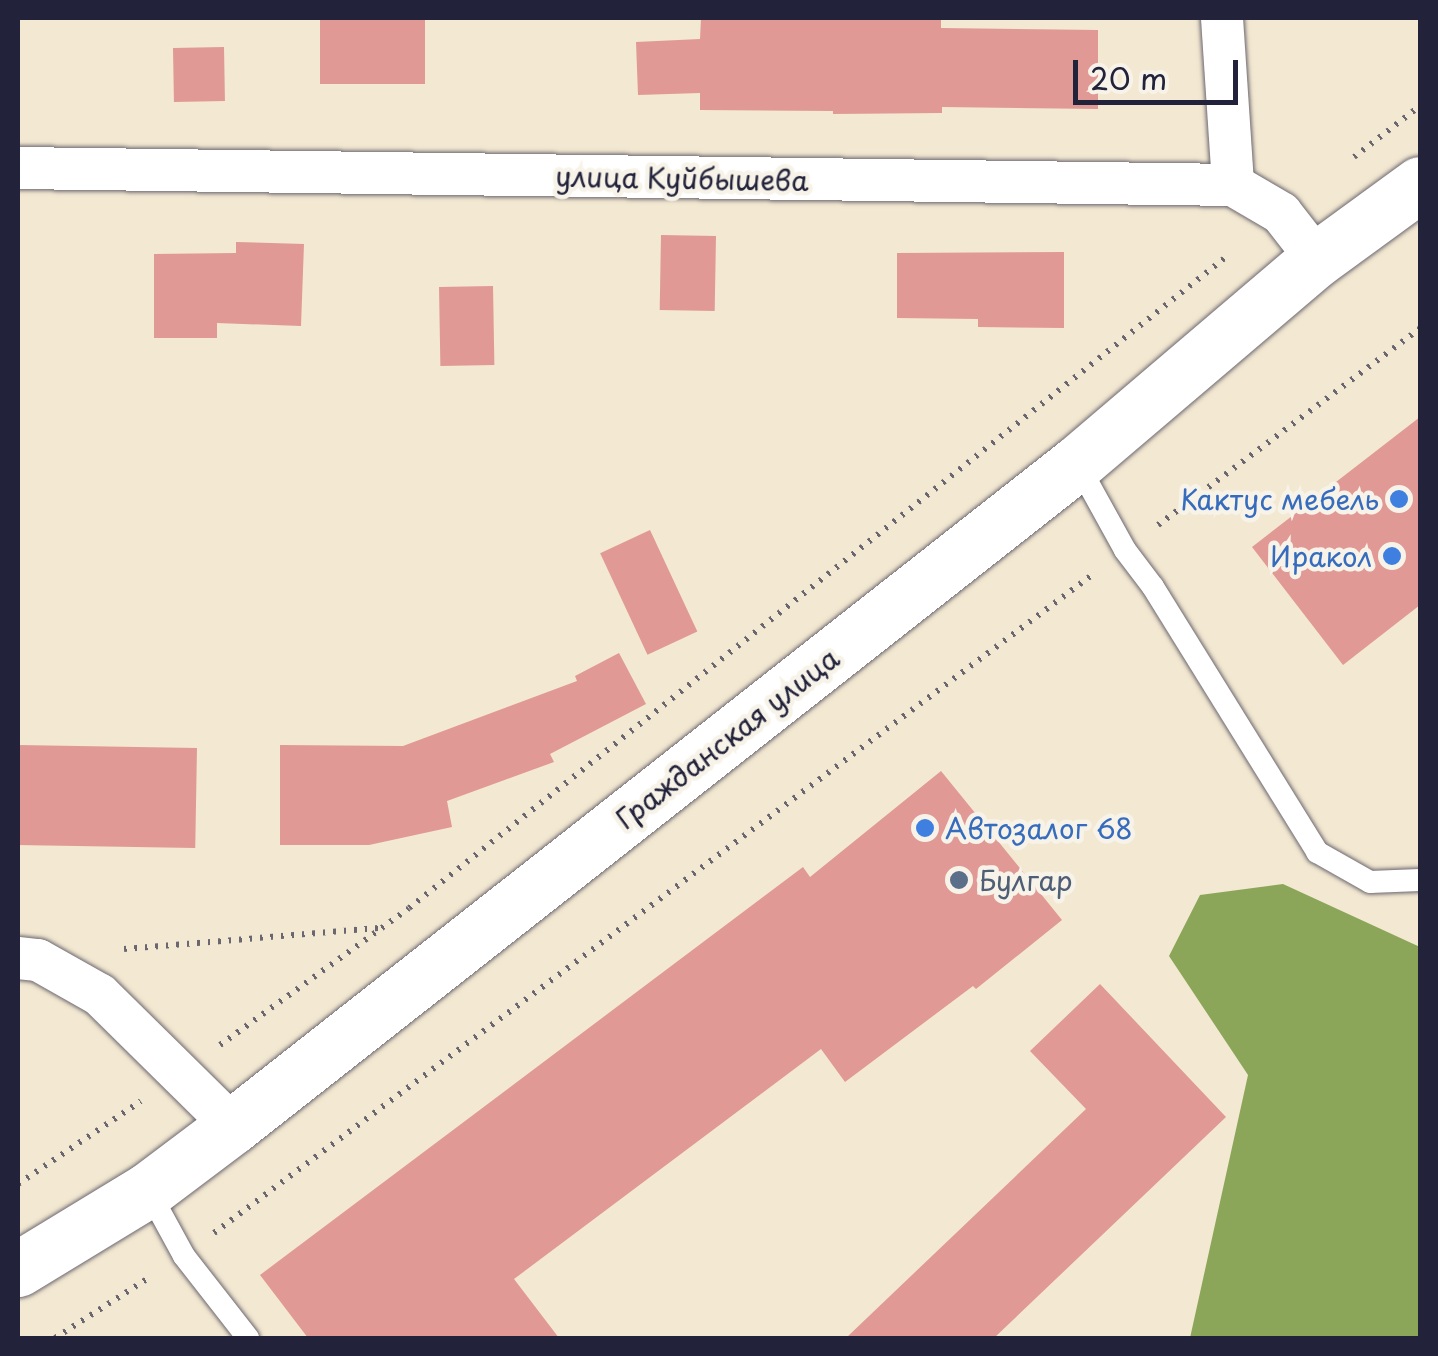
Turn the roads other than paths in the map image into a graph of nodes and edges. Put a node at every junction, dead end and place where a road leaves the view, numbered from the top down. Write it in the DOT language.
graph roads {
  1 [pos="1222,18"];
  2 [pos="18,168"];
  3 [pos="1420,184"];
  4 [pos="1233,186"];
  5 [pos="1317,260"];
  6 [pos="1076,462"];
  7 [pos="1420,880"];
  8 [pos="28,959"];
  9 [pos="234,1126"];
  10 [pos="148,1190"];
  11 [pos="18,1269"];
  12 [pos="248,1338"];
  1 -- 4 [label="street"];
  2 -- 4 [label="street, улица Куйбышева"];
  3 -- 5 [label="main road, Гражданская улица"];
  4 -- 5 [label="street, улица Куйбышева"];
  5 -- 6 [label="main road, Гражданская улица"];
  6 -- 7 [label="lane"];
  6 -- 9 [label="main road, Гражданская улица"];
  8 -- 9 [label="street"];
  9 -- 10 [label="main road, Гражданская улица"];
  10 -- 11 [label="main road, Гражданская улица"];
  10 -- 12 [label="lane"];
}
